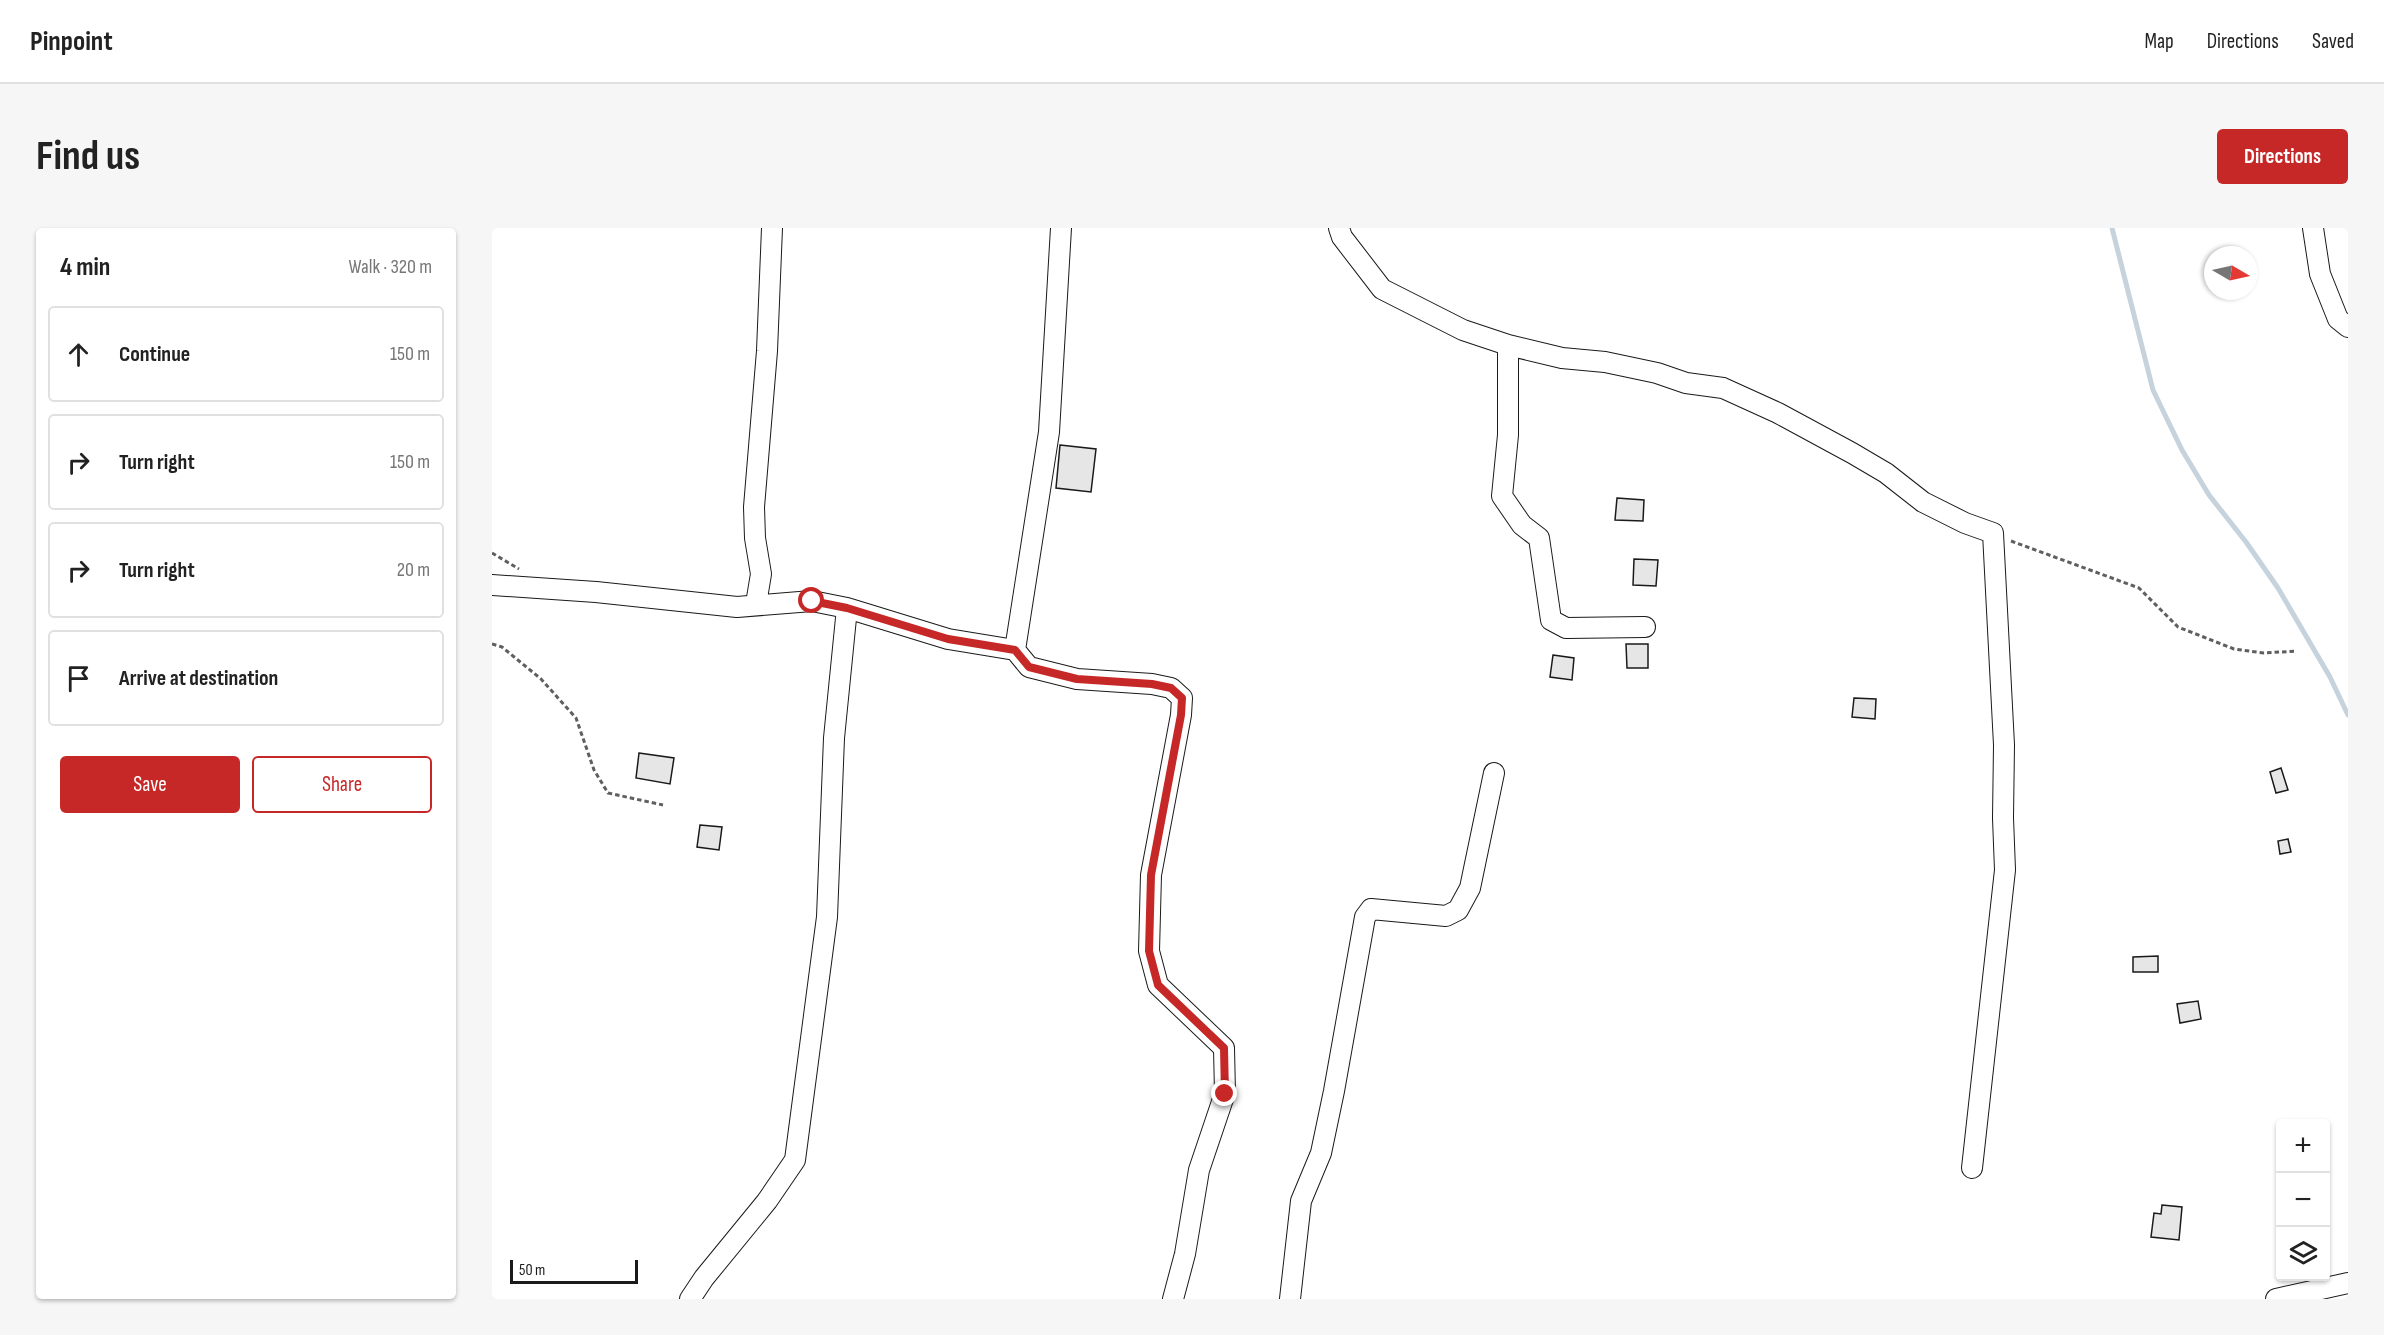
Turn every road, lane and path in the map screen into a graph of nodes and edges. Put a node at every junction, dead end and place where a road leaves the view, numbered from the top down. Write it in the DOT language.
graph roads {
  1 [pos="772,228"];
  2 [pos="1061,228"];
  3 [pos="1339,228"];
  4 [pos="2313,228"];
  5 [pos="2348,327"];
  6 [pos="1508,345"];
  7 [pos="1993,533"];
  8 [pos="492,585"];
  9 [pos="756,603"];
  10 [pos="847,608"];
  11 [pos="1645,627"];
  12 [pos="492,644"];
  13 [pos="1015,650"];
  14 [pos="2297,651"];
  15 [pos="1494,773"];
  16 [pos="663,805"];
  17 [pos="1972,1168"];
  18 [pos="2348,1283"];
  19 [pos="690,1299"];
  20 [pos="1173,1299"];
  21 [pos="1290,1299"];
  22 [pos="2276,1299"];
  1 -- 9 [label="street"];
  2 -- 13 [label="street"];
  3 -- 6 [label="street"];
  4 -- 5 [label="street"];
  6 -- 7 [label="street"];
  6 -- 11 [label="street"];
  7 -- 14 [label="path"];
  7 -- 17 [label="street"];
  8 -- 9 [label="street"];
  9 -- 10 [label="street"];
  10 -- 13 [label="street"];
  10 -- 19 [label="street"];
  12 -- 16 [label="path"];
  13 -- 20 [label="street"];
  15 -- 21 [label="street"];
  18 -- 22 [label="street"];
}
